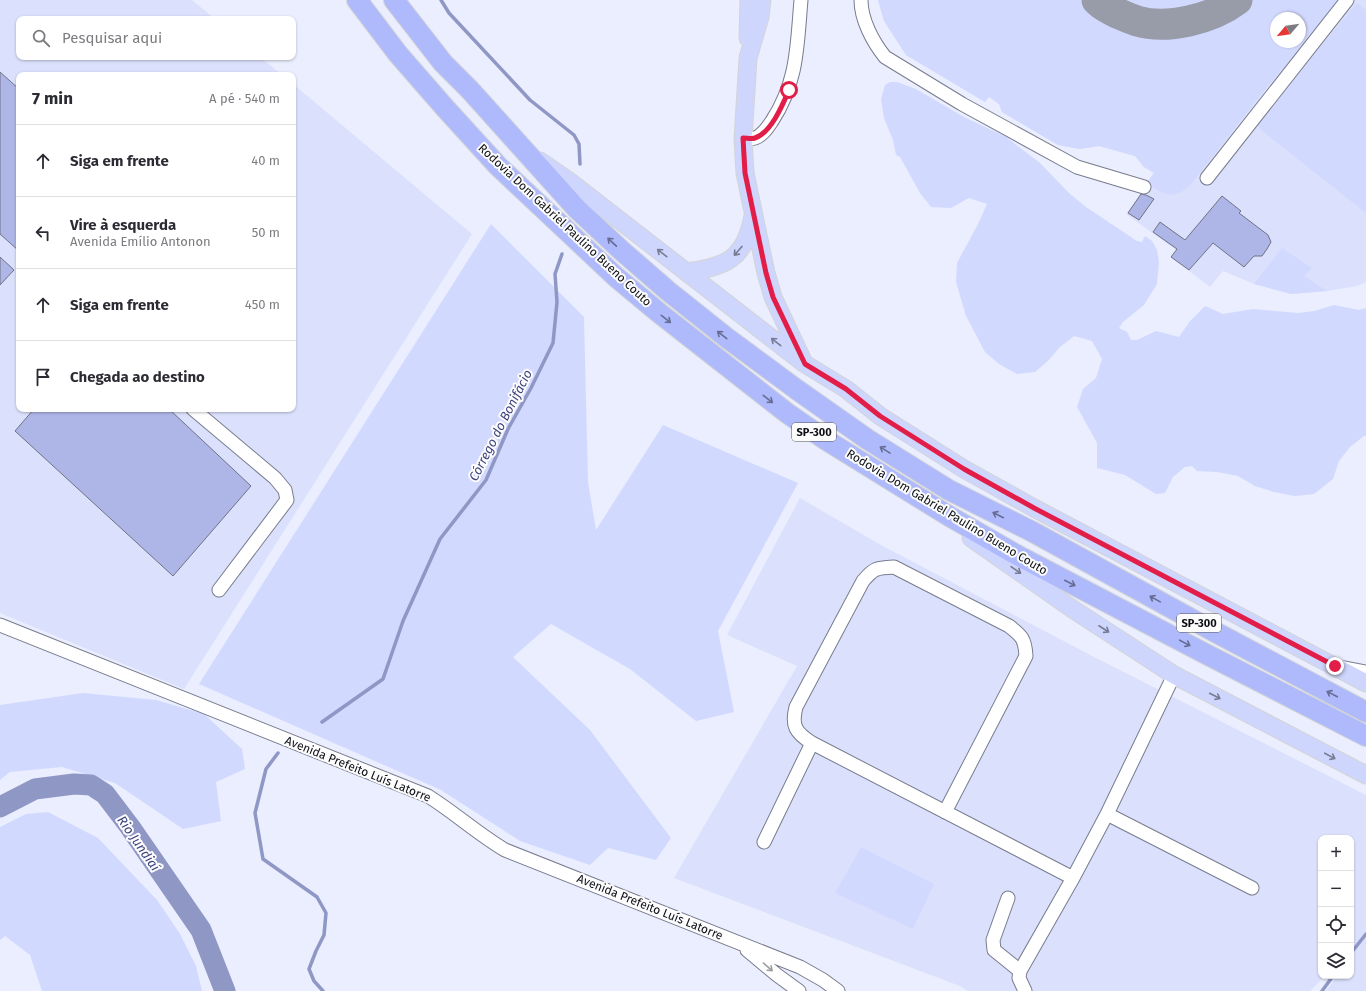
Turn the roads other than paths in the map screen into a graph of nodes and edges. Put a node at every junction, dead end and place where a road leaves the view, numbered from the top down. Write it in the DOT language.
graph roads {
  1 [pos="341,0"];
  2 [pos="357,0"];
  3 [pos="394,0"];
  4 [pos="749,0"];
  5 [pos="762,0"];
  6 [pos="801,0"];
  7 [pos="862,0"];
  8 [pos="1347,0"];
  9 [pos="748,58"];
  10 [pos="743,138"];
  11 [pos="522,148"];
  12 [pos="1207,178"];
  13 [pos="1144,187"];
  14 [pos="754,216"];
  15 [pos="686,272"];
  16 [pos="616,277"];
  17 [pos="805,364"];
  18 [pos="197,412"];
  19 [pos="882,474"];
  20 [pos="219,590"];
  21 [pos="0,625"];
  22 [pos="1335,666"];
  23 [pos="1366,672"];
  24 [pos="1174,675"];
  25 [pos="1366,683"];
  26 [pos="1366,712"];
  27 [pos="1366,736"];
  28 [pos="812,743"];
  29 [pos="1366,775"];
  30 [pos="945,812"];
  31 [pos="1107,814"];
  32 [pos="764,842"];
  33 [pos="1073,878"];
  34 [pos="1252,888"];
  35 [pos="1008,898"];
  36 [pos="738,942"];
  37 [pos="1020,970"];
  38 [pos="799,991"];
  39 [pos="838,991"];
  40 [pos="1025,991"];
  1 -- 16 [label="highway"];
  2 -- 16 [label="highway, Rodovia Dom Gabriel Paulino Bueno Couto / SP-300"];
  3 -- 11 [label="highway, Rodovia Dom Gabriel Paulino Bueno Couto / SP-300"];
  4 -- 9 [label="main road"];
  5 -- 9 [label="main road"];
  6 -- 10 [label="street"];
  7 -- 13 [label="street"];
  8 -- 12 [label="street"];
  9 -- 10 [label="main road"];
  10 -- 14 [label="main road"];
  15 -- 11 [label="main road, one-way"];
  26 -- 11 [label="highway, Rodovia Dom Gabriel Paulino Bueno Couto / SP-300, one-way"];
  14 -- 15 [label="main road, one-way"];
  14 -- 17 [label="main road"];
  17 -- 15 [label="main road, one-way"];
  16 -- 19 [label="highway, Rodovia Dom Gabriel Paulino Bueno Couto / SP-300, one-way"];
  17 -- 22 [label="main road"];
  18 -- 20 [label="street"];
  19 -- 24 [label="main road, one-way"];
  19 -- 27 [label="highway, Rodovia Dom Gabriel Paulino Bueno Couto / SP-300, one-way"];
  21 -- 36 [label="street, Avenida Prefeito Luís Latorre"];
  22 -- 23 [label="street"];
  22 -- 25 [label="main road"];
  24 -- 29 [label="main road, one-way"];
  24 -- 31 [label="street"];
  28 -- 30 [label="street"];
  28 -- 30 [label="street"];
  28 -- 32 [label="street"];
  30 -- 33 [label="street"];
  31 -- 33 [label="street"];
  31 -- 34 [label="street"];
  33 -- 37 [label="street"];
  35 -- 37 [label="street"];
  36 -- 38 [label="street, one-way"];
  36 -- 39 [label="street, Avenida Prefeito Luís Latorre"];
  37 -- 40 [label="street"];
}
